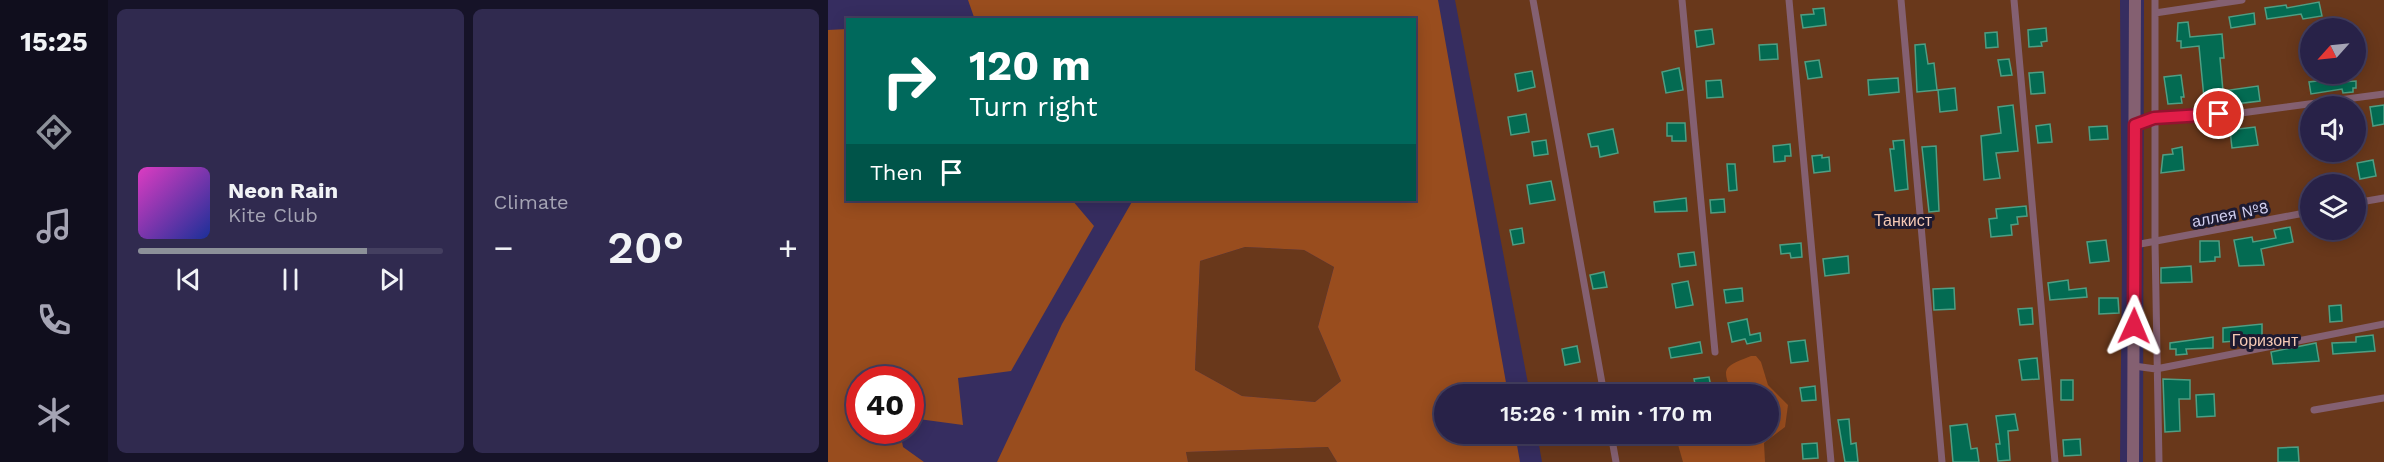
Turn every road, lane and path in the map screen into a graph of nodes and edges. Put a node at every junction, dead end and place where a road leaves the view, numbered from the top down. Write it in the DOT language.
graph roads {
  1 [pos="1533,0"];
  2 [pos="1682,0"];
  3 [pos="1789,0"];
  4 [pos="1901,0"];
  5 [pos="2014,0"];
  6 [pos="2135,0"];
  7 [pos="2155,0"];
  8 [pos="2242,0"];
  9 [pos="2155,13"];
  10 [pos="2384,94"];
  11 [pos="2154,118"];
  12 [pos="2135,125"];
  13 [pos="2384,198"];
  14 [pos="2366,201"];
  15 [pos="2300,214"];
  16 [pos="2155,243"];
  17 [pos="2135,244"];
  18 [pos="2384,324"];
  19 [pos="1715,352"];
  20 [pos="2134,366"];
  21 [pos="2156,369"];
  22 [pos="1602,384"];
  23 [pos="2384,398"];
  24 [pos="2314,410"];
  25 [pos="1613,444"];
  26 [pos="1616,462"];
  27 [pos="1831,462"];
  28 [pos="1942,462"];
  29 [pos="2055,462"];
  30 [pos="2133,462"];
  31 [pos="2159,462"];
  1 -- 22 [label="lane"];
  2 -- 19 [label="lane"];
  3 -- 27 [label="lane"];
  4 -- 28 [label="lane"];
  5 -- 29 [label="lane"];
  6 -- 12 [label="street"];
  7 -- 9 [label="lane"];
  8 -- 9 [label="lane"];
  9 -- 11 [label="lane"];
  10 -- 11 [label="lane"];
  11 -- 12 [label="lane"];
  11 -- 16 [label="lane"];
  12 -- 17 [label="street"];
  13 -- 14 [label="lane"];
  15 -- 16 [label="lane, аллея №8"];
  16 -- 17 [label="lane, аллея №8"];
  16 -- 21 [label="lane"];
  17 -- 20 [label="street"];
  18 -- 21 [label="lane"];
  20 -- 21 [label="lane"];
  20 -- 30 [label="street"];
  21 -- 31 [label="lane"];
  23 -- 24 [label="lane"];
  25 -- 26 [label="lane"];
}
